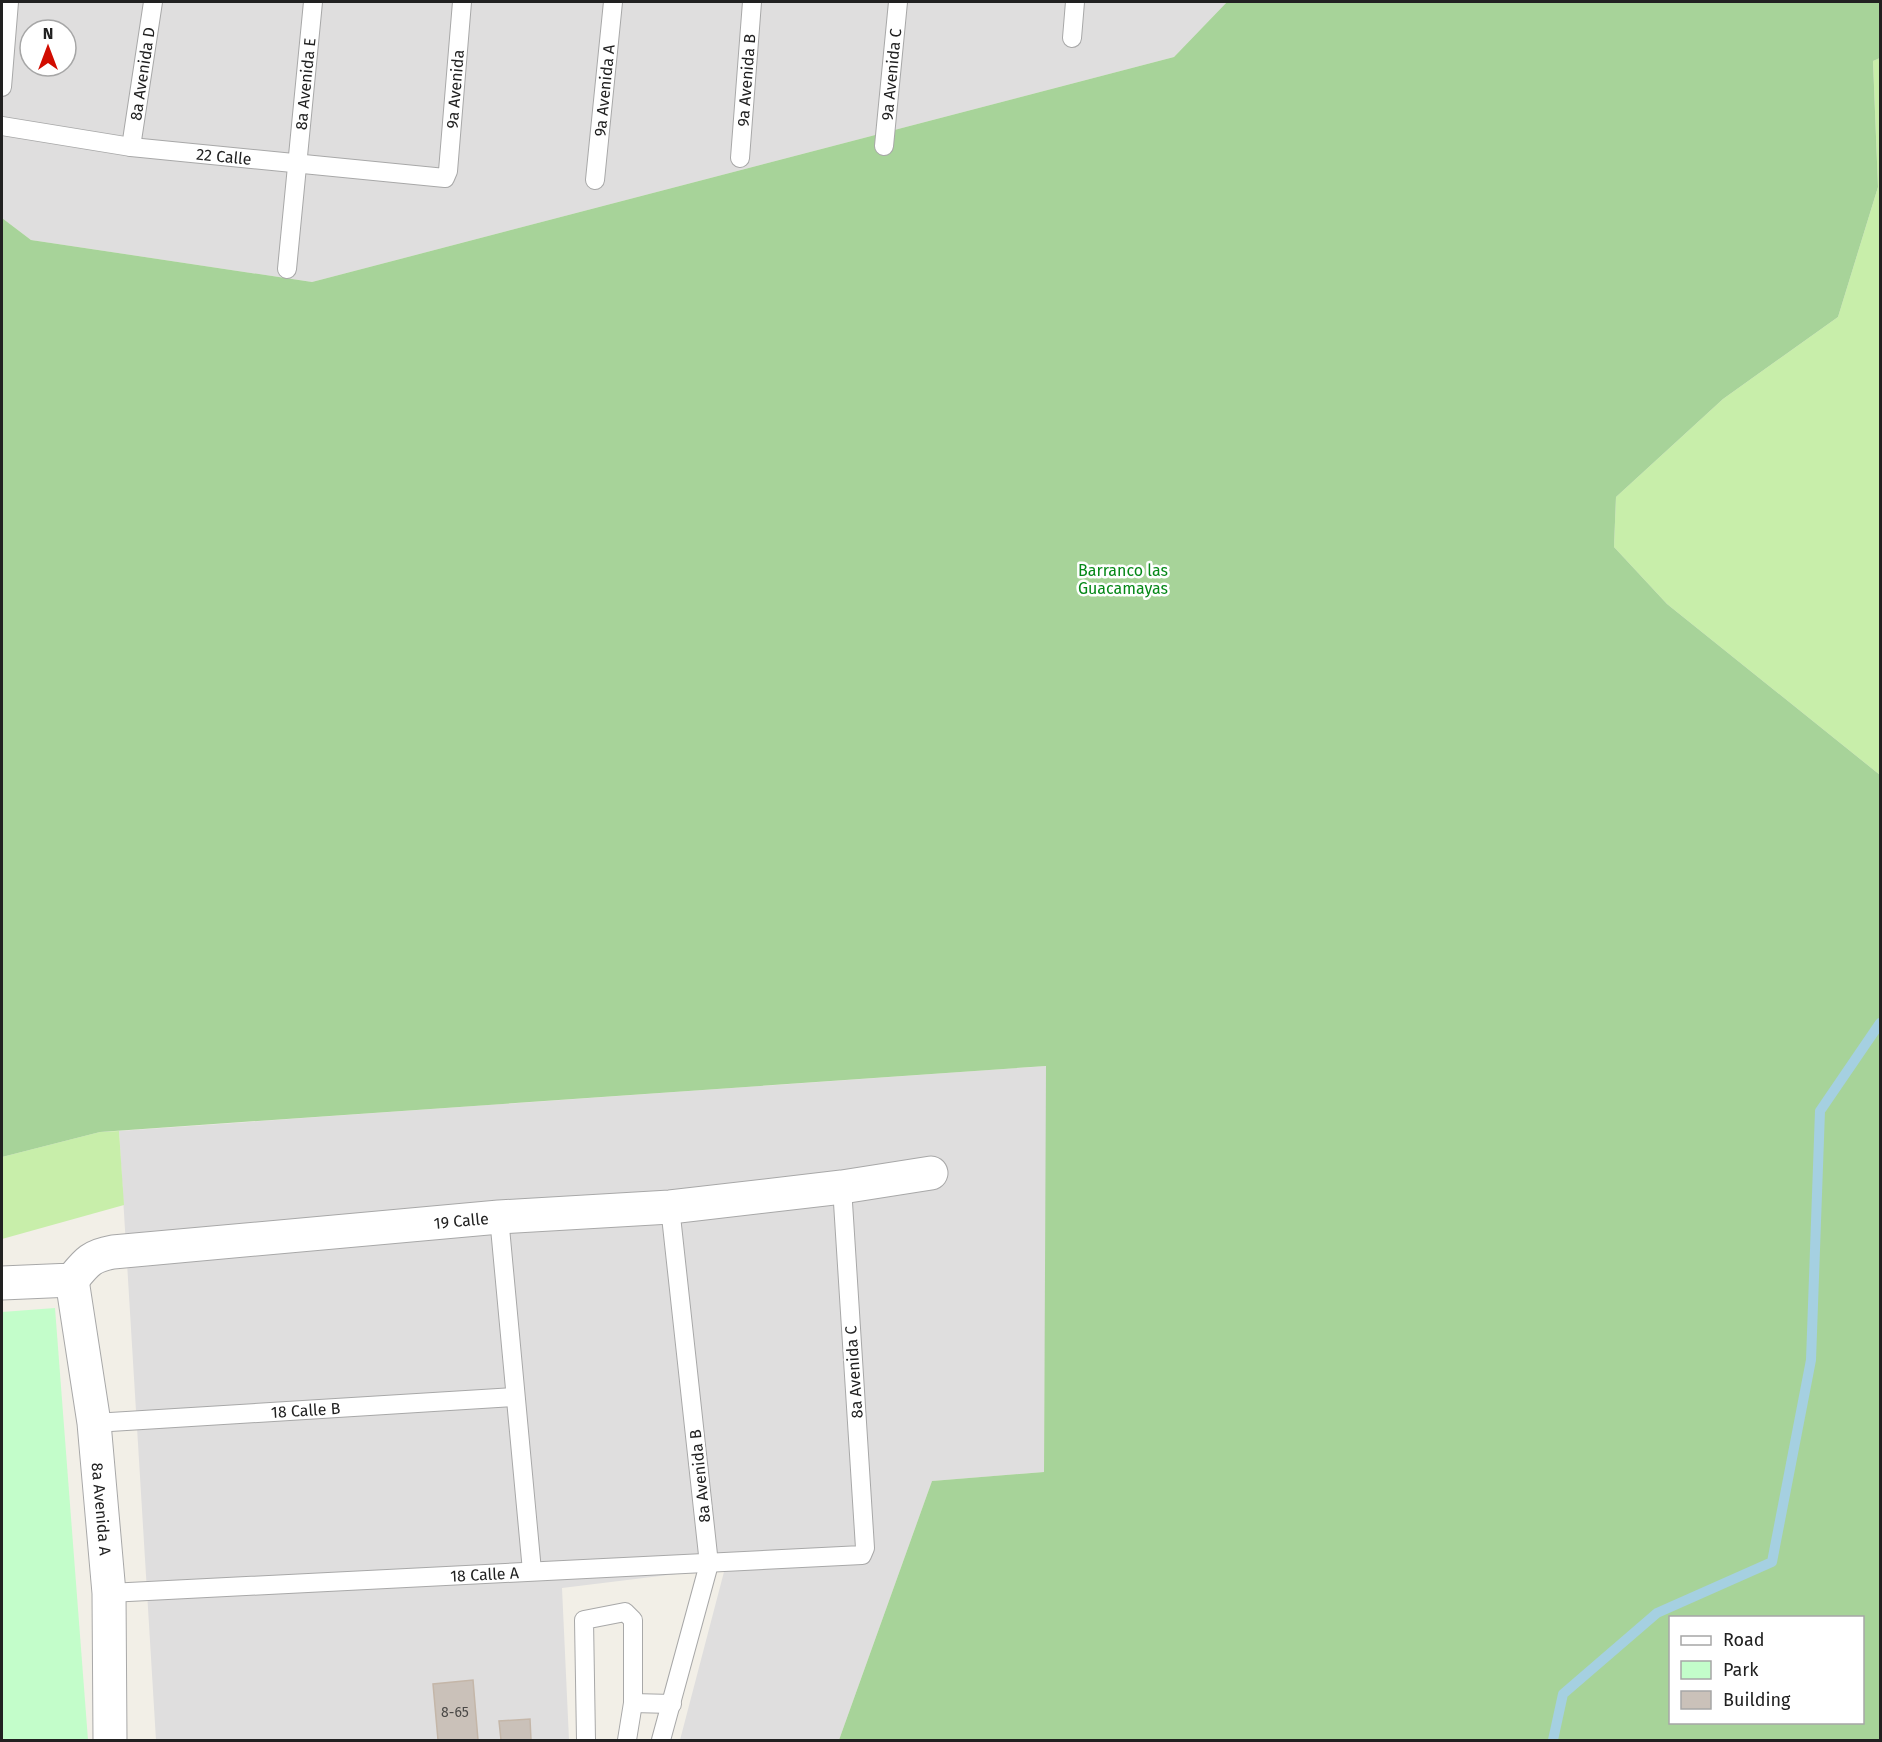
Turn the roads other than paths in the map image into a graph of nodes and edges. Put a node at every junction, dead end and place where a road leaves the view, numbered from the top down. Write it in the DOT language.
graph roads {
  1 [pos="9,2"];
  2 [pos="153,2"];
  3 [pos="313,2"];
  4 [pos="462,2"];
  5 [pos="613,2"];
  6 [pos="752,2"];
  7 [pos="898,2"];
  8 [pos="1075,2"];
  9 [pos="1072,38"];
  10 [pos="2,87"];
  11 [pos="2,126"];
  12 [pos="884,146"];
  13 [pos="131,147"];
  14 [pos="740,158"];
  15 [pos="298,165"];
  16 [pos="445,178"];
  17 [pos="595,180"];
  18 [pos="287,269"];
  19 [pos="931,1173"];
  20 [pos="842,1187"];
  21 [pos="670,1207"];
  22 [pos="499,1217"];
  23 [pos="72,1280"];
  24 [pos="2,1283"];
  25 [pos="515,1397"];
  26 [pos="94,1423"];
  27 [pos="862,1555"];
  28 [pos="709,1564"];
  29 [pos="532,1571"];
  30 [pos="109,1593"];
  31 [pos="633,1703"];
  32 [pos="672,1704"];
  33 [pos="110,1740"];
  34 [pos="586,1740"];
  35 [pos="627,1740"];
  36 [pos="661,1740"];
  1 -- 10 [label="lane"];
  2 -- 13 [label="lane, 8a Avenida D"];
  3 -- 15 [label="lane, 8a Avenida E"];
  4 -- 16 [label="lane, 9a Avenida"];
  5 -- 17 [label="lane, 9a Avenida A"];
  6 -- 14 [label="lane, 9a Avenida B"];
  7 -- 12 [label="lane, 9a Avenida C"];
  8 -- 9 [label="lane"];
  11 -- 13 [label="lane, 22 Calle"];
  13 -- 15 [label="lane, 22 Calle"];
  15 -- 16 [label="lane, 22 Calle"];
  15 -- 18 [label="lane, 8a Avenida E"];
  19 -- 20 [label="street, 19 Calle"];
  20 -- 21 [label="street, 19 Calle"];
  20 -- 27 [label="lane, 8a Avenida C"];
  21 -- 22 [label="street, 19 Calle"];
  21 -- 28 [label="lane, 8a Avenida B"];
  22 -- 23 [label="street, 19 Calle"];
  22 -- 25 [label="lane"];
  23 -- 24 [label="street"];
  23 -- 26 [label="street, 8a Avenida A"];
  25 -- 26 [label="lane, 18 Calle B"];
  25 -- 29 [label="lane"];
  26 -- 30 [label="street, 8a Avenida A"];
  27 -- 28 [label="lane, 18 Calle A"];
  28 -- 29 [label="lane, 18 Calle A"];
  28 -- 32 [label="lane, 8a Avenida B"];
  29 -- 30 [label="lane, 18 Calle A"];
  30 -- 33 [label="street, 8a Avenida A"];
  31 -- 32 [label="lane"];
  31 -- 34 [label="lane"];
  31 -- 35 [label="lane"];
  32 -- 36 [label="lane, 8a Avenida B"];
}
